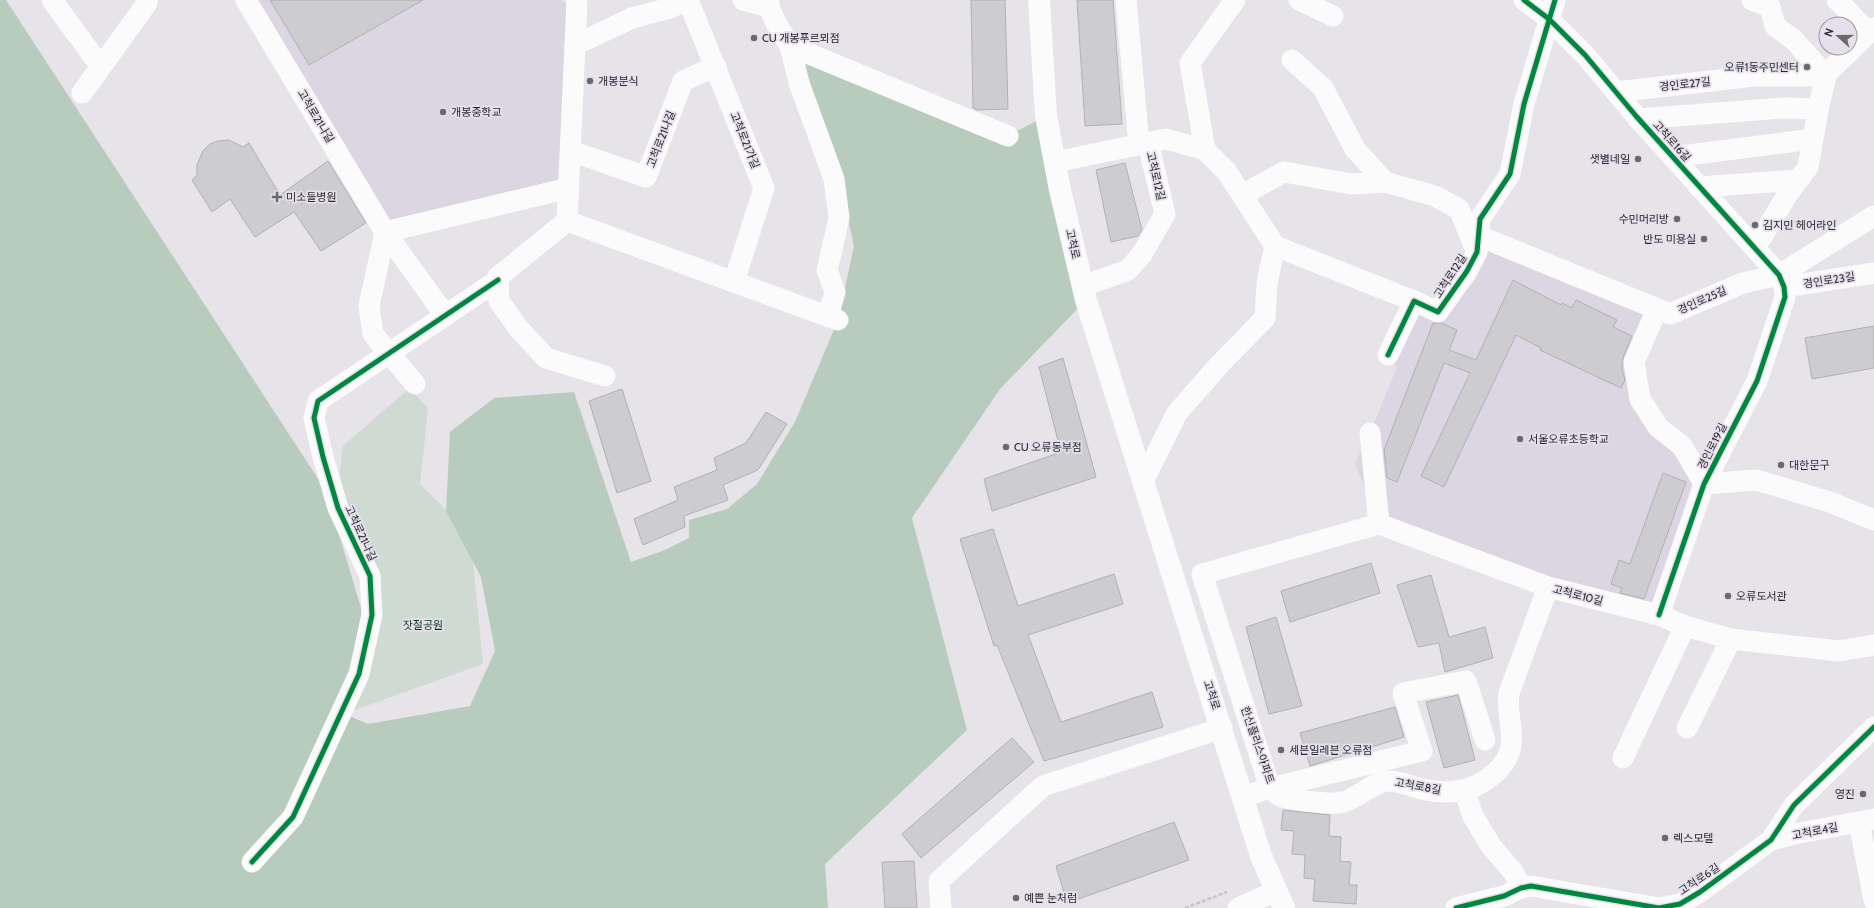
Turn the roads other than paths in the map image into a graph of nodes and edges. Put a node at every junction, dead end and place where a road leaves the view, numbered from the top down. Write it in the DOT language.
graph roads {
  1 [pos="52,0"];
  2 [pos="147,0"];
  3 [pos="246,0"];
  4 [pos="577,0"];
  5 [pos="688,0"];
  6 [pos="743,0"];
  7 [pos="1039,0"];
  8 [pos="1126,0"];
  9 [pos="1235,0"];
  10 [pos="1300,0"];
  11 [pos="1524,0"];
  12 [pos="1752,0"];
  13 [pos="1836,0"];
  14 [pos="769,3"];
  15 [pos="1552,10"];
  16 [pos="1333,16"];
  17 [pos="1871,31"];
  18 [pos="575,45"];
  19 [pos="790,46"];
  20 [pos="1292,60"];
  21 [pos="101,66"];
  22 [pos="716,66"];
  23 [pos="1826,76"];
  24 [pos="1616,92"];
  25 [pos="82,93"];
  26 [pos="1818,109"];
  27 [pos="1638,119"];
  28 [pos="1008,136"];
  29 [pos="1813,139"];
  30 [pos="1143,144"];
  31 [pos="1205,150"];
  32 [pos="571,151"];
  33 [pos="1673,157"];
  34 [pos="1055,162"];
  35 [pos="1798,180"];
  36 [pos="1385,182"];
  37 [pos="1699,186"];
  38 [pos="569,188"];
  39 [pos="1242,195"];
  40 [pos="1874,216"];
  41 [pos="567,221"];
  42 [pos="385,232"];
  43 [pos="1478,244"];
  44 [pos="1751,244"];
  45 [pos="1275,246"];
  46 [pos="1874,273"];
  47 [pos="498,280"];
  48 [pos="1782,281"];
  49 [pos="734,282"];
  50 [pos="1083,286"];
  51 [pos="1414,301"];
  52 [pos="1657,309"];
  53 [pos="445,315"];
  54 [pos="390,353"];
  55 [pos="1388,355"];
  56 [pos="605,376"];
  57 [pos="415,384"];
  58 [pos="1370,433"];
  59 [pos="1143,481"];
  60 [pos="1704,484"];
  61 [pos="1874,520"];
  62 [pos="1378,524"];
  63 [pos="1548,587"];
  64 [pos="1659,615"];
  65 [pos="1685,626"];
  66 [pos="1731,639"];
  67 [pos="1874,645"];
  68 [pos="1874,727"];
  69 [pos="1222,728"];
  70 [pos="1687,728"];
  71 [pos="1485,740"];
  72 [pos="1623,758"];
  73 [pos="1270,788"];
  74 [pos="1464,790"];
  75 [pos="1242,797"];
  76 [pos="1867,821"];
  77 [pos="1771,840"];
  78 [pos="252,862"];
  79 [pos="1521,888"];
  80 [pos="1233,900"];
  81 [pos="1280,900"];
  82 [pos="1874,900"];
  83 [pos="1691,904"];
  84 [pos="941,908"];
  85 [pos="1456,908"];
  1 -- 21 [label="street"];
  2 -- 21 [label="street"];
  3 -- 42 [label="street, 고척로21나길"];
  4 -- 18 [label="street"];
  5 -- 18 [label="street"];
  5 -- 22 [label="street, 고척로21가길"];
  6 -- 14 [label="street"];
  7 -- 34 [label="main road, 고척로"];
  8 -- 30 [label="street"];
  9 -- 31 [label="street"];
  10 -- 16 [label="street"];
  11 -- 15 [label="street, 고척로16길"];
  12 -- 23 [label="street"];
  13 -- 17 [label="street"];
  14 -- 19 [label="street"];
  15 -- 24 [label="street, 고척로16길"];
  15 -- 43 [label="street"];
  17 -- 23 [label="street"];
  18 -- 32 [label="street"];
  19 -- 28 [label="street"];
  19 -- 49 [label="street"];
  20 -- 36 [label="street"];
  21 -- 25 [label="street"];
  22 -- 32 [label="street, 고척로21나길"];
  22 -- 49 [label="street, 고척로21가길"];
  23 -- 24 [label="street, 경인로27길"];
  23 -- 26 [label="street"];
  24 -- 27 [label="street, 고척로16길"];
  26 -- 27 [label="street"];
  26 -- 29 [label="street"];
  27 -- 33 [label="street, 고척로16길"];
  29 -- 33 [label="street"];
  29 -- 35 [label="street"];
  30 -- 31 [label="street, 고척로12길"];
  30 -- 34 [label="street, 고척로12길"];
  30 -- 50 [label="street, 고척로12길"];
  31 -- 39 [label="street, 고척로12길"];
  32 -- 38 [label="street"];
  33 -- 37 [label="street, 고척로16길"];
  34 -- 50 [label="main road, 고척로"];
  35 -- 37 [label="street"];
  35 -- 44 [label="street"];
  36 -- 39 [label="street, 고척로12길"];
  36 -- 43 [label="street, 고척로12길"];
  37 -- 44 [label="street, 고척로16길"];
  38 -- 41 [label="street"];
  38 -- 42 [label="street"];
  39 -- 45 [label="street, 고척로12길"];
  40 -- 48 [label="street, 경인로25길"];
  41 -- 47 [label="street, 고척로21나길"];
  41 -- 49 [label="street"];
  42 -- 53 [label="street, 고척로21나길"];
  42 -- 54 [label="street"];
  43 -- 51 [label="street, 고척로12길"];
  43 -- 52 [label="street, 경인로25길"];
  44 -- 48 [label="street, 고척로16길"];
  45 -- 51 [label="street, 고척로12길"];
  45 -- 59 [label="street"];
  46 -- 48 [label="street, 경인로23길"];
  47 -- 53 [label="street, 고척로21나길"];
  47 -- 56 [label="street"];
  48 -- 52 [label="street, 경인로25길"];
  48 -- 60 [label="street, 경인로19길"];
  50 -- 59 [label="main road, 고척로"];
  51 -- 55 [label="street"];
  52 -- 60 [label="street, 경인로19길"];
  53 -- 54 [label="street, 고척로21나길"];
  54 -- 57 [label="street"];
  54 -- 78 [label="street, 고척로21나길"];
  58 -- 62 [label="street"];
  59 -- 69 [label="main road, 고척로"];
  60 -- 61 [label="street, 경인로19길"];
  60 -- 64 [label="street, 경인로19길"];
  62 -- 63 [label="street, 고척로10길"];
  62 -- 73 [label="street, 한신플러스아파트"];
  63 -- 64 [label="street, 고척로10길"];
  63 -- 74 [label="street, 고척로8길"];
  64 -- 65 [label="street, 고척로10길"];
  65 -- 66 [label="street, 고척로10길"];
  65 -- 72 [label="street"];
  66 -- 67 [label="street, 고척로10길"];
  66 -- 70 [label="street"];
  68 -- 77 [label="street, 고척로6길"];
  69 -- 75 [label="main road, 고척로"];
  69 -- 84 [label="street"];
  71 -- 73 [label="street, 한신플러스아파트"];
  73 -- 74 [label="street, 고척로8길"];
  73 -- 75 [label="street"];
  74 -- 79 [label="street"];
  75 -- 81 [label="main road, 고척로"];
  76 -- 77 [label="street, 고척로4길"];
  76 -- 82 [label="street, 고척로4길"];
  77 -- 83 [label="street, 고척로6길"];
  79 -- 83 [label="street, 고척로6길"];
  79 -- 85 [label="street, 고척로6길"];
  80 -- 81 [label="street"];
}
